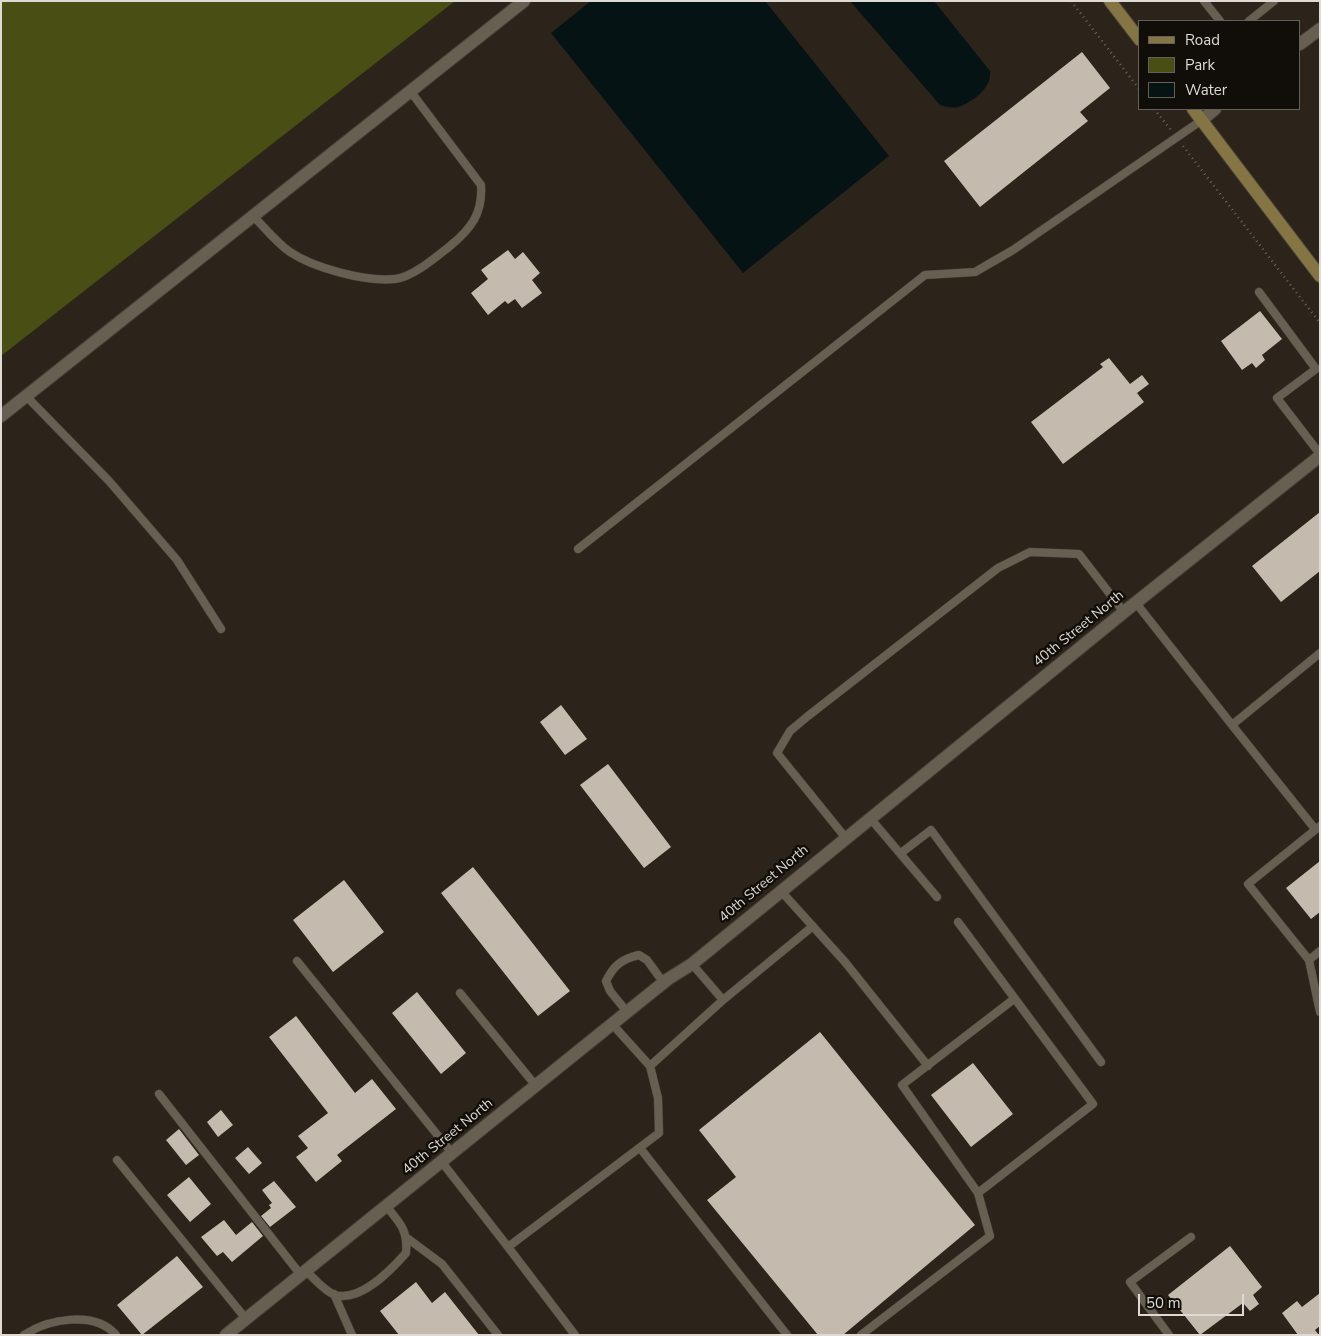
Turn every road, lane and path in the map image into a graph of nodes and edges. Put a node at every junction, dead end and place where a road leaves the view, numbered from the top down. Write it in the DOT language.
graph roads {
  1 [pos="524,1"];
  2 [pos="1071,1"];
  3 [pos="1110,1"];
  4 [pos="1204,1"];
  5 [pos="1274,1"];
  6 [pos="1219,20"];
  7 [pos="1250,20"];
  8 [pos="1320,29"];
  9 [pos="1138,37"];
  10 [pos="1301,43"];
  11 [pos="1138,87"];
  12 [pos="411,92"];
  13 [pos="1155,110"];
  14 [pos="1194,110"];
  15 [pos="1214,110"];
  16 [pos="1202,120"];
  17 [pos="1176,137"];
  18 [pos="254,217"];
  19 [pos="1320,276"];
  20 [pos="1259,292"];
  21 [pos="1320,323"];
  22 [pos="26,396"];
  23 [pos="1,416"];
  24 [pos="1320,455"];
  25 [pos="578,549"];
  26 [pos="1136,603"];
  27 [pos="1124,612"];
  28 [pos="220,629"];
  29 [pos="1320,653"];
  30 [pos="1232,724"];
  31 [pos="870,818"];
  32 [pos="1318,827"];
  33 [pos="845,837"];
  34 [pos="901,853"];
  35 [pos="780,890"];
  36 [pos="937,897"];
  37 [pos="958,922"];
  38 [pos="812,926"];
  39 [pos="1320,951"];
  40 [pos="1309,960"];
  41 [pos="297,961"];
  42 [pos="692,964"];
  43 [pos="663,982"];
  44 [pos="460,993"];
  45 [pos="1014,999"];
  46 [pos="723,1000"];
  47 [pos="628,1012"];
  48 [pos="1320,1012"];
  49 [pos="613,1025"];
  50 [pos="1101,1062"];
  51 [pos="650,1066"];
  52 [pos="928,1066"];
  53 [pos="536,1086"];
  54 [pos="159,1094"];
  55 [pos="640,1148"];
  56 [pos="452,1153"];
  57 [pos="117,1160"];
  58 [pos="441,1161"];
  59 [pos="978,1193"];
  60 [pos="386,1206"];
  61 [pos="1191,1237"];
  62 [pos="407,1238"];
  63 [pos="508,1247"];
  64 [pos="303,1272"];
  65 [pos="334,1294"];
  66 [pos="246,1319"];
  67 [pos="24,1335"];
  68 [pos="116,1335"];
  69 [pos="226,1335"];
  70 [pos="352,1335"];
  71 [pos="498,1335"];
  72 [pos="575,1335"];
  73 [pos="787,1335"];
  74 [pos="861,1335"];
  75 [pos="1169,1335"];
  1 -- 12 [label="street"];
  2 -- 11 [label="path"];
  3 -- 9 [label="main road"];
  4 -- 6 [label="lane"];
  5 -- 7 [label="lane"];
  8 -- 10 [label="street"];
  12 -- 18 [label="street"];
  12 -- 18 [label="lane"];
  13 -- 17 [label="path"];
  14 -- 16 [label="main road"];
  15 -- 16 [label="street"];
  16 -- 17 [label="lane"];
  16 -- 19 [label="main road"];
  17 -- 21 [label="path"];
  17 -- 25 [label="lane"];
  18 -- 22 [label="street"];
  20 -- 24 [label="lane"];
  22 -- 23 [label="street"];
  22 -- 28 [label="lane"];
  24 -- 26 [label="street, 40th Street North"];
  26 -- 27 [label="street, 40th Street North"];
  26 -- 30 [label="lane"];
  27 -- 31 [label="street, 40th Street North"];
  27 -- 33 [label="lane"];
  29 -- 30 [label="lane"];
  30 -- 32 [label="lane"];
  31 -- 33 [label="street, 40th Street North"];
  31 -- 34 [label="lane"];
  32 -- 40 [label="lane"];
  33 -- 35 [label="street, 40th Street North"];
  34 -- 36 [label="lane"];
  34 -- 50 [label="lane"];
  35 -- 38 [label="lane"];
  35 -- 42 [label="street, 40th Street North"];
  37 -- 45 [label="lane"];
  38 -- 46 [label="lane"];
  38 -- 52 [label="lane"];
  39 -- 40 [label="lane"];
  40 -- 48 [label="lane"];
  41 -- 56 [label="lane"];
  42 -- 43 [label="street, 40th Street North"];
  42 -- 46 [label="lane"];
  43 -- 47 [label="street, 40th Street North"];
  43 -- 47 [label="lane"];
  44 -- 53 [label="lane"];
  45 -- 52 [label="lane"];
  45 -- 59 [label="lane"];
  46 -- 51 [label="lane"];
  47 -- 49 [label="street, 40th Street North"];
  49 -- 51 [label="lane"];
  49 -- 53 [label="street, 40th Street North"];
  51 -- 55 [label="lane"];
  52 -- 59 [label="lane"];
  53 -- 56 [label="street, 40th Street North"];
  54 -- 64 [label="lane"];
  55 -- 63 [label="lane"];
  55 -- 73 [label="lane"];
  56 -- 58 [label="street, 40th Street North"];
  57 -- 66 [label="lane"];
  58 -- 60 [label="street, 40th Street North"];
  58 -- 63 [label="lane"];
  59 -- 74 [label="lane"];
  60 -- 62 [label="lane"];
  60 -- 64 [label="street, 40th Street North"];
  61 -- 75 [label="lane"];
  62 -- 65 [label="lane"];
  62 -- 71 [label="lane"];
  63 -- 72 [label="lane"];
  64 -- 65 [label="lane"];
  64 -- 66 [label="street, 40th Street North"];
  65 -- 70 [label="lane"];
  66 -- 69 [label="street, 40th Street North"];
  67 -- 68 [label="lane"];
}
